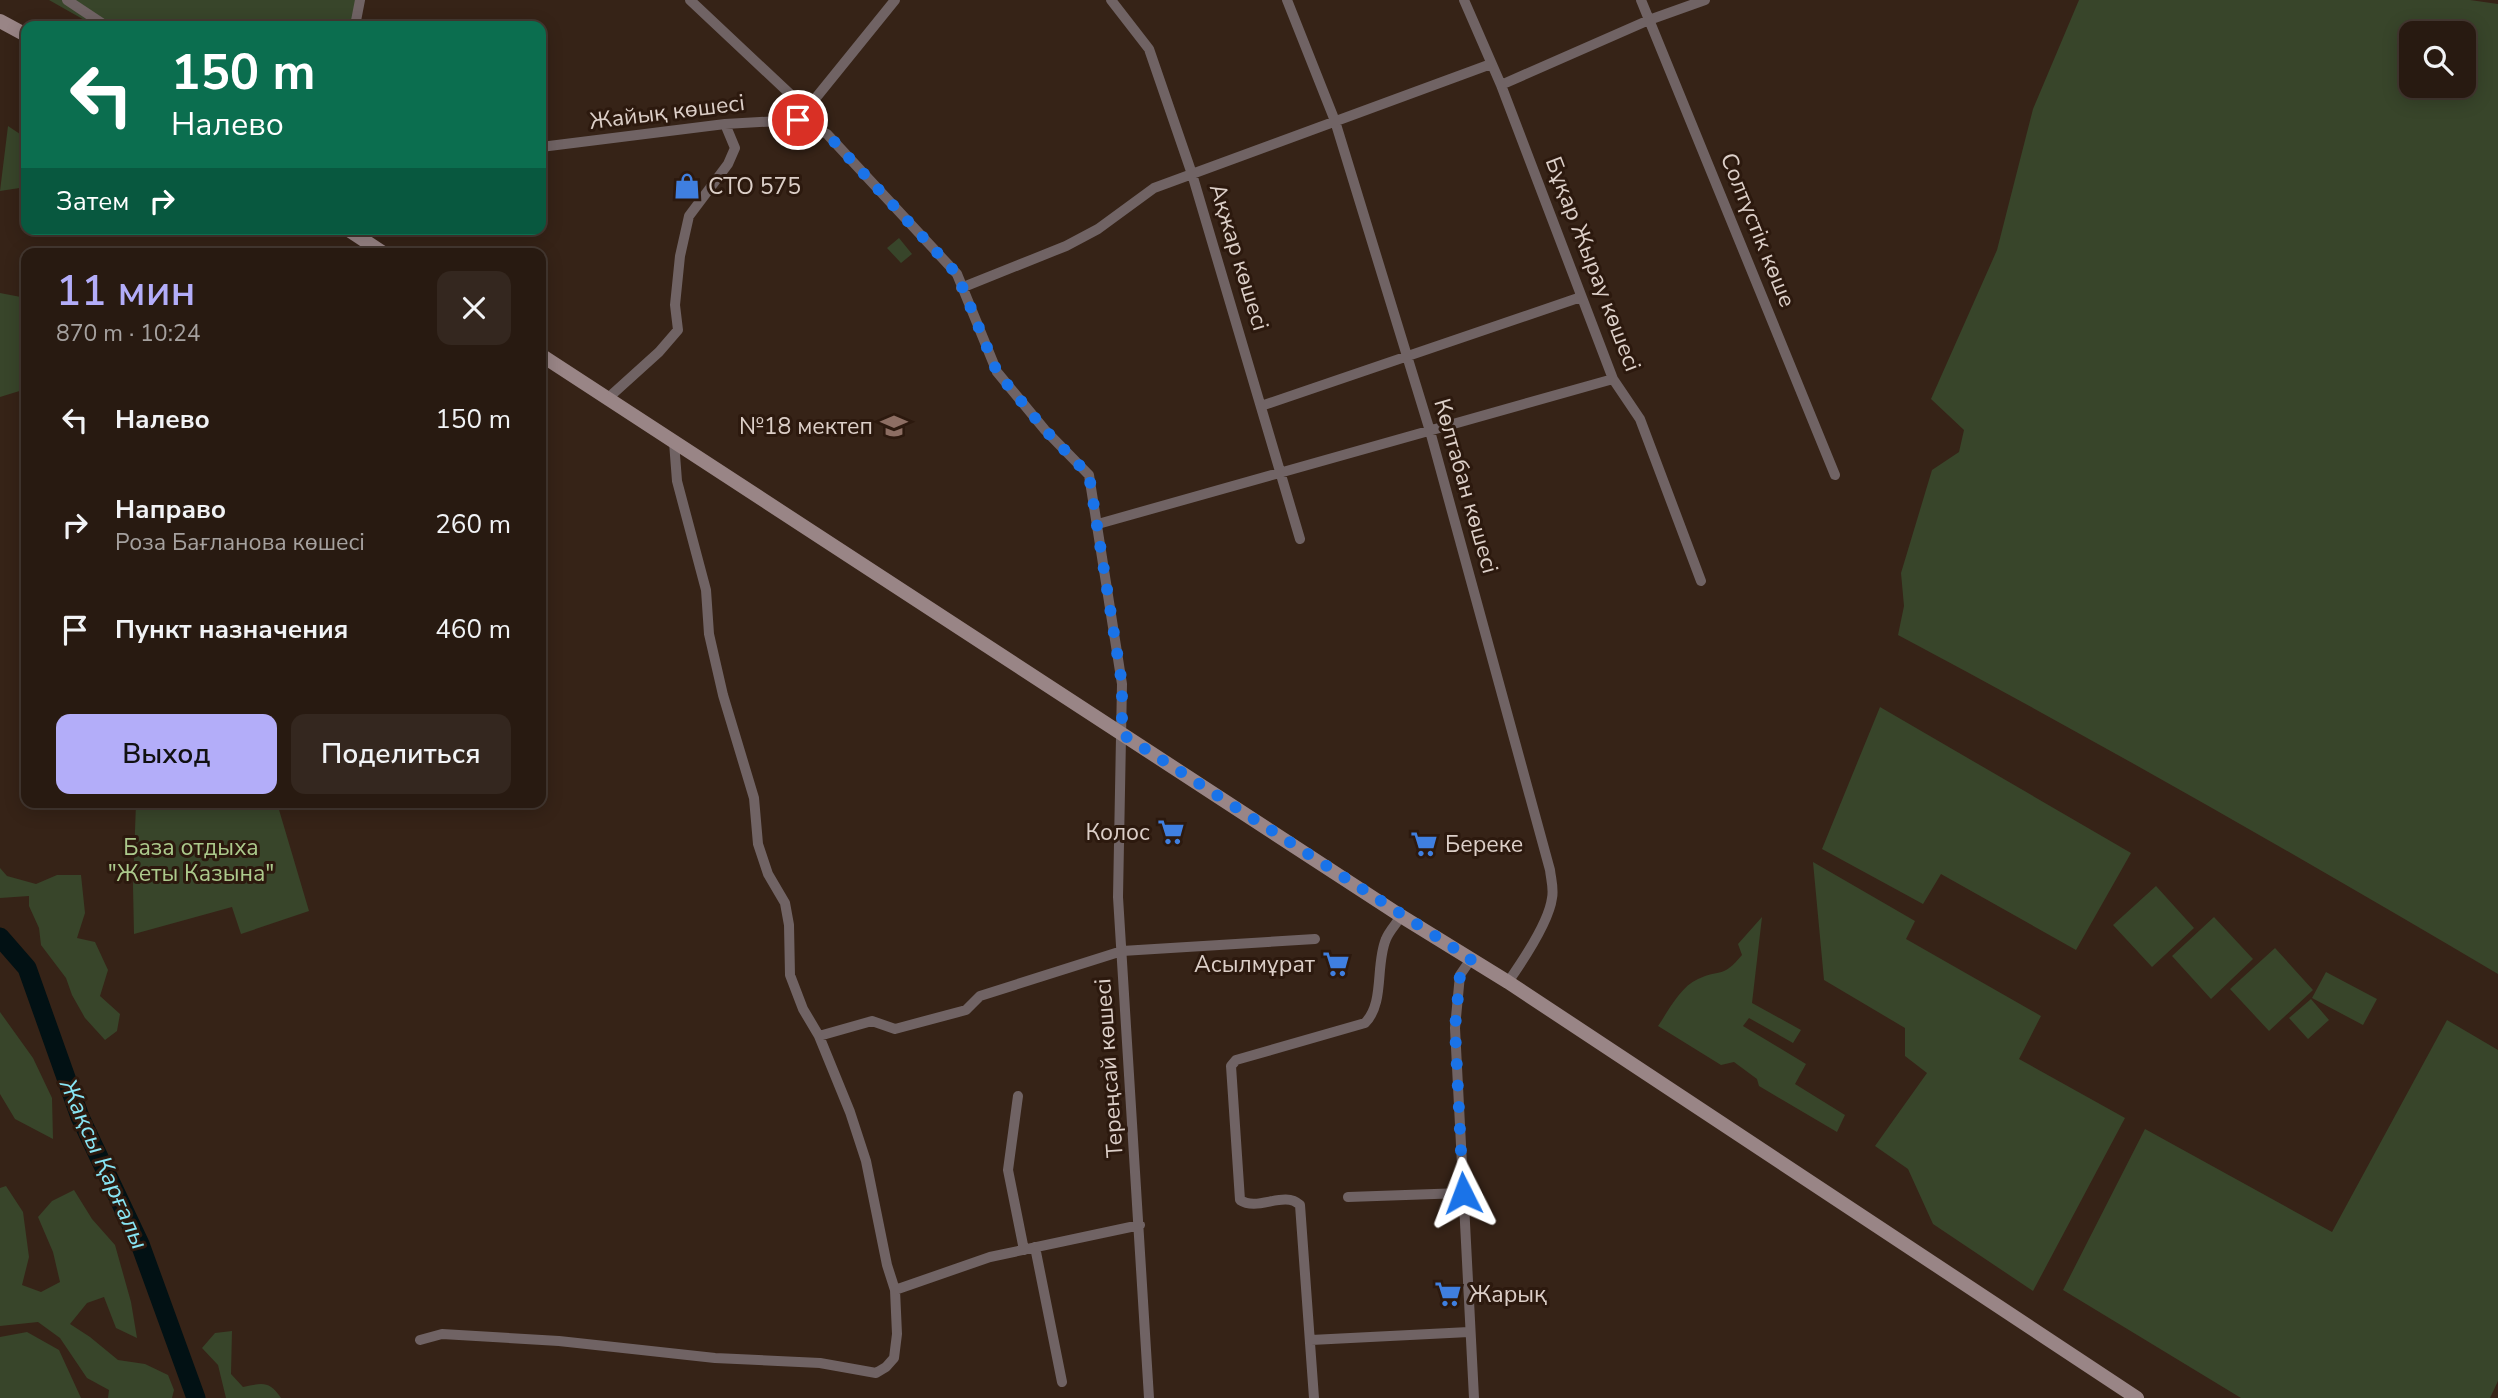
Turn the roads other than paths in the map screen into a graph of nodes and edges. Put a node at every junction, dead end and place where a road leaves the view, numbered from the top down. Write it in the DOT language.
graph roads {
  1 [pos="66,0"];
  2 [pos="360,0"];
  3 [pos="690,0"];
  4 [pos="895,0"];
  5 [pos="1111,0"];
  6 [pos="1287,0"];
  7 [pos="1464,0"];
  8 [pos="1641,0"];
  9 [pos="1705,0"];
  10 [pos="1649,20"];
  11 [pos="0,21"];
  12 [pos="98,21"];
  13 [pos="356,21"];
  14 [pos="21,32"];
  15 [pos="1491,64"];
  16 [pos="1501,85"];
  17 [pos="806,109"];
  18 [pos="798,120"];
  19 [pos="1335,121"];
  20 [pos="725,124"];
  21 [pos="546,146"];
  22 [pos="1192,174"];
  23 [pos="356,235"];
  24 [pos="376,248"];
  25 [pos="961,288"];
  26 [pos="1581,297"];
  27 [pos="1407,355"];
  28 [pos="546,358"];
  29 [pos="1613,379"];
  30 [pos="607,399"];
  31 [pos="1261,406"];
  32 [pos="1430,430"];
  33 [pos="674,442"];
  34 [pos="1281,472"];
  35 [pos="1835,475"];
  36 [pos="1098,524"];
  37 [pos="1300,539"];
  38 [pos="1701,581"];
  39 [pos="1122,734"];
  40 [pos="1402,916"];
  41 [pos="1315,939"];
  42 [pos="1122,951"];
  43 [pos="1471,959"];
  44 [pos="1508,982"];
  45 [pos="819,1036"];
  46 [pos="1018,1096"];
  47 [pos="1463,1193"];
  48 [pos="1348,1197"];
  49 [pos="1140,1225"];
  50 [pos="1030,1248"];
  51 [pos="895,1290"];
  52 [pos="1469,1332"];
  53 [pos="420,1340"];
  54 [pos="1311,1340"];
  55 [pos="1062,1382"];
  56 [pos="1149,1398"];
  57 [pos="1314,1398"];
  58 [pos="1474,1398"];
  59 [pos="2137,1398"];
  1 -- 12 [label="street"];
  2 -- 13 [label="street"];
  3 -- 17 [label="street"];
  4 -- 17 [label="street"];
  5 -- 22 [label="street, Ақжар көшесі"];
  6 -- 19 [label="street, Көлтабан көшесі"];
  7 -- 15 [label="street, Бұқар Жырау көшесі"];
  8 -- 10 [label="street, Солтүстік көше"];
  9 -- 10 [label="street"];
  10 -- 16 [label="street"];
  10 -- 35 [label="street, Солтүстік көше"];
  11 -- 14 [label="main road"];
  15 -- 16 [label="street, Бұқар Жырау көшесі"];
  15 -- 19 [label="street"];
  16 -- 26 [label="street, Бұқар Жырау көшесі"];
  17 -- 18 [label="street"];
  18 -- 20 [label="street, Жайық көшесі"];
  18 -- 25 [label="street, Тереңсай көшесі"];
  19 -- 22 [label="street"];
  19 -- 27 [label="street, Көлтабан көшесі"];
  20 -- 21 [label="street, Жайық көшесі"];
  20 -- 30 [label="street"];
  22 -- 25 [label="street"];
  22 -- 31 [label="street, Ақжар көшесі"];
  23 -- 24 [label="main road"];
  25 -- 36 [label="street, Тереңсай көшесі"];
  26 -- 27 [label="street"];
  26 -- 29 [label="street, Бұқар Жырау көшесі"];
  27 -- 31 [label="street"];
  27 -- 32 [label="street, Көлтабан көшесі"];
  28 -- 30 [label="main road"];
  29 -- 32 [label="street"];
  29 -- 38 [label="street, Бұқар Жырау көшесі"];
  30 -- 33 [label="main road"];
  31 -- 34 [label="street, Ақжар көшесі"];
  32 -- 34 [label="street"];
  32 -- 44 [label="street, Көлтабан көшесі"];
  33 -- 39 [label="main road"];
  33 -- 45 [label="street"];
  34 -- 36 [label="street"];
  34 -- 37 [label="street, Ақжар көшесі"];
  36 -- 39 [label="street, Тереңсай көшесі"];
  39 -- 40 [label="main road"];
  39 -- 42 [label="street, Тереңсай көшесі"];
  40 -- 43 [label="main road"];
  40 -- 54 [label="street"];
  41 -- 42 [label="street"];
  42 -- 45 [label="street"];
  42 -- 49 [label="street, Тереңсай көшесі"];
  43 -- 44 [label="main road"];
  43 -- 47 [label="street"];
  44 -- 59 [label="main road"];
  45 -- 51 [label="street"];
  46 -- 50 [label="street"];
  47 -- 48 [label="street"];
  47 -- 52 [label="street"];
  49 -- 50 [label="street"];
  49 -- 56 [label="street, Тереңсай көшесі"];
  50 -- 51 [label="street"];
  50 -- 55 [label="street"];
  51 -- 53 [label="street"];
  52 -- 54 [label="street"];
  52 -- 58 [label="street"];
  54 -- 57 [label="street"];
}
